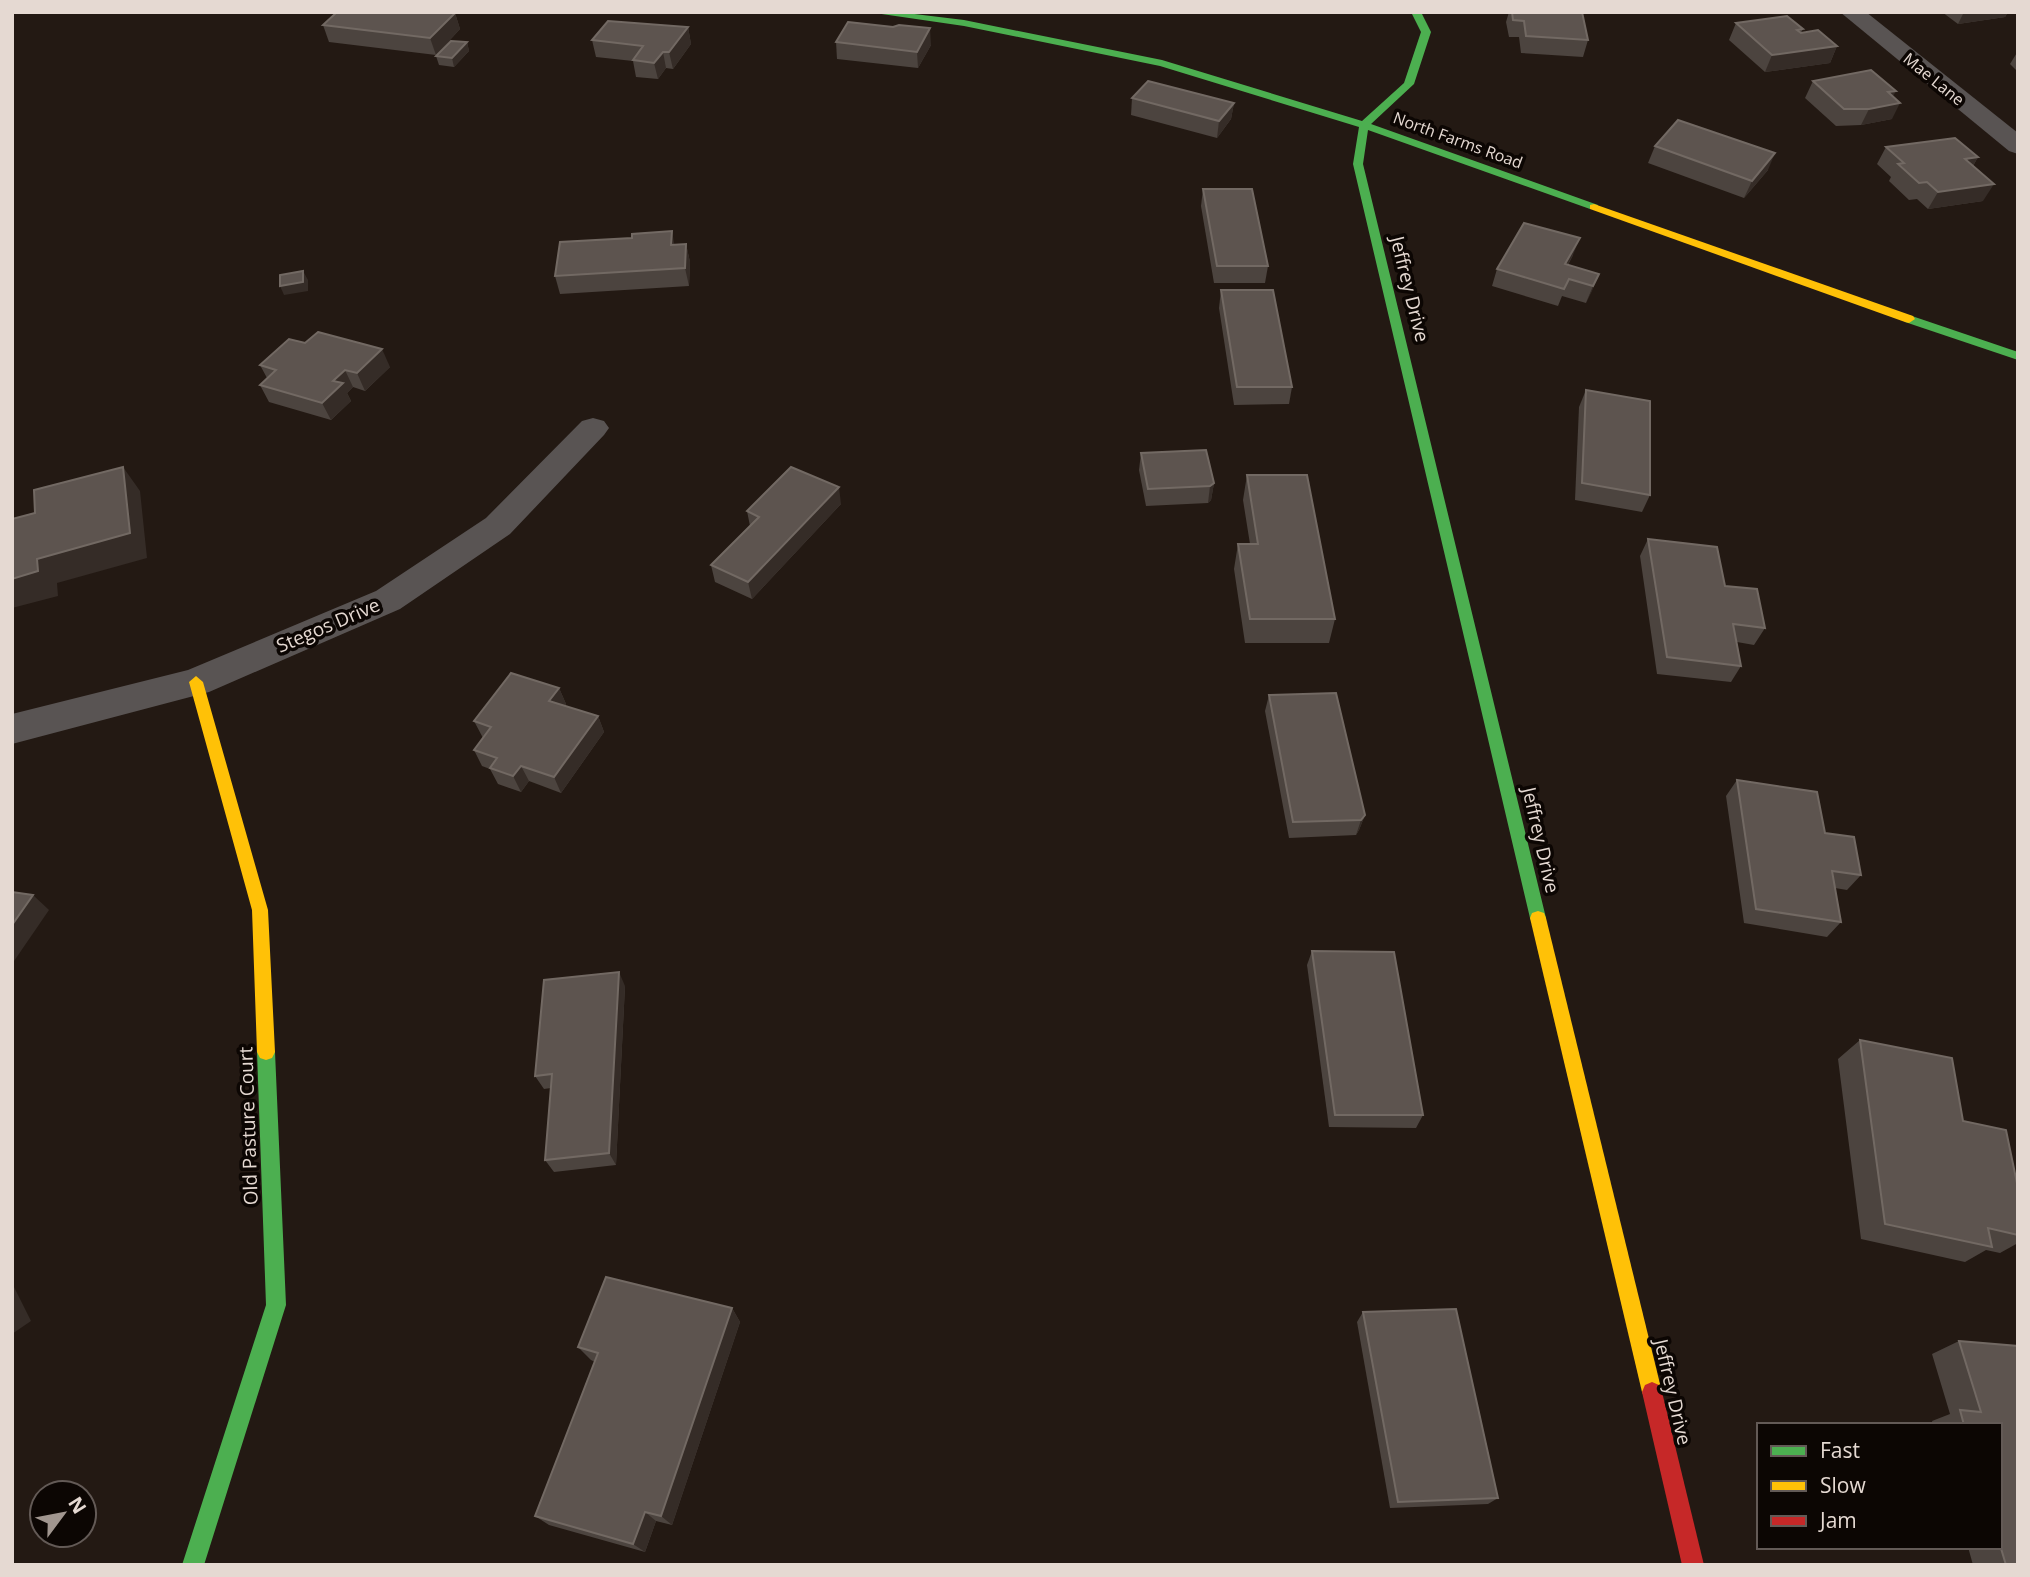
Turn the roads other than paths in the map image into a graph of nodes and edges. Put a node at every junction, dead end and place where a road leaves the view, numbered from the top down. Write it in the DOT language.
graph roads {
  1 [pos="873,12"];
  2 [pos="1416,12"];
  3 [pos="1851,12"];
  4 [pos="1364,125"];
  5 [pos="2018,146"];
  6 [pos="2018,356"];
  7 [pos="593,428"];
  8 [pos="196,681"];
  9 [pos="12,729"];
  10 [pos="193,1565"];
  11 [pos="1693,1565"];
  1 -- 4 [label="street, North Farms Road"];
  2 -- 4 [label="street"];
  3 -- 5 [label="street, Mae Lane"];
  4 -- 6 [label="street, North Farms Road"];
  4 -- 11 [label="street, Jeffrey Drive"];
  7 -- 8 [label="street, Stegos Drive"];
  8 -- 9 [label="street, Stegos Drive"];
  8 -- 10 [label="street, Old Pasture Court"];
}
